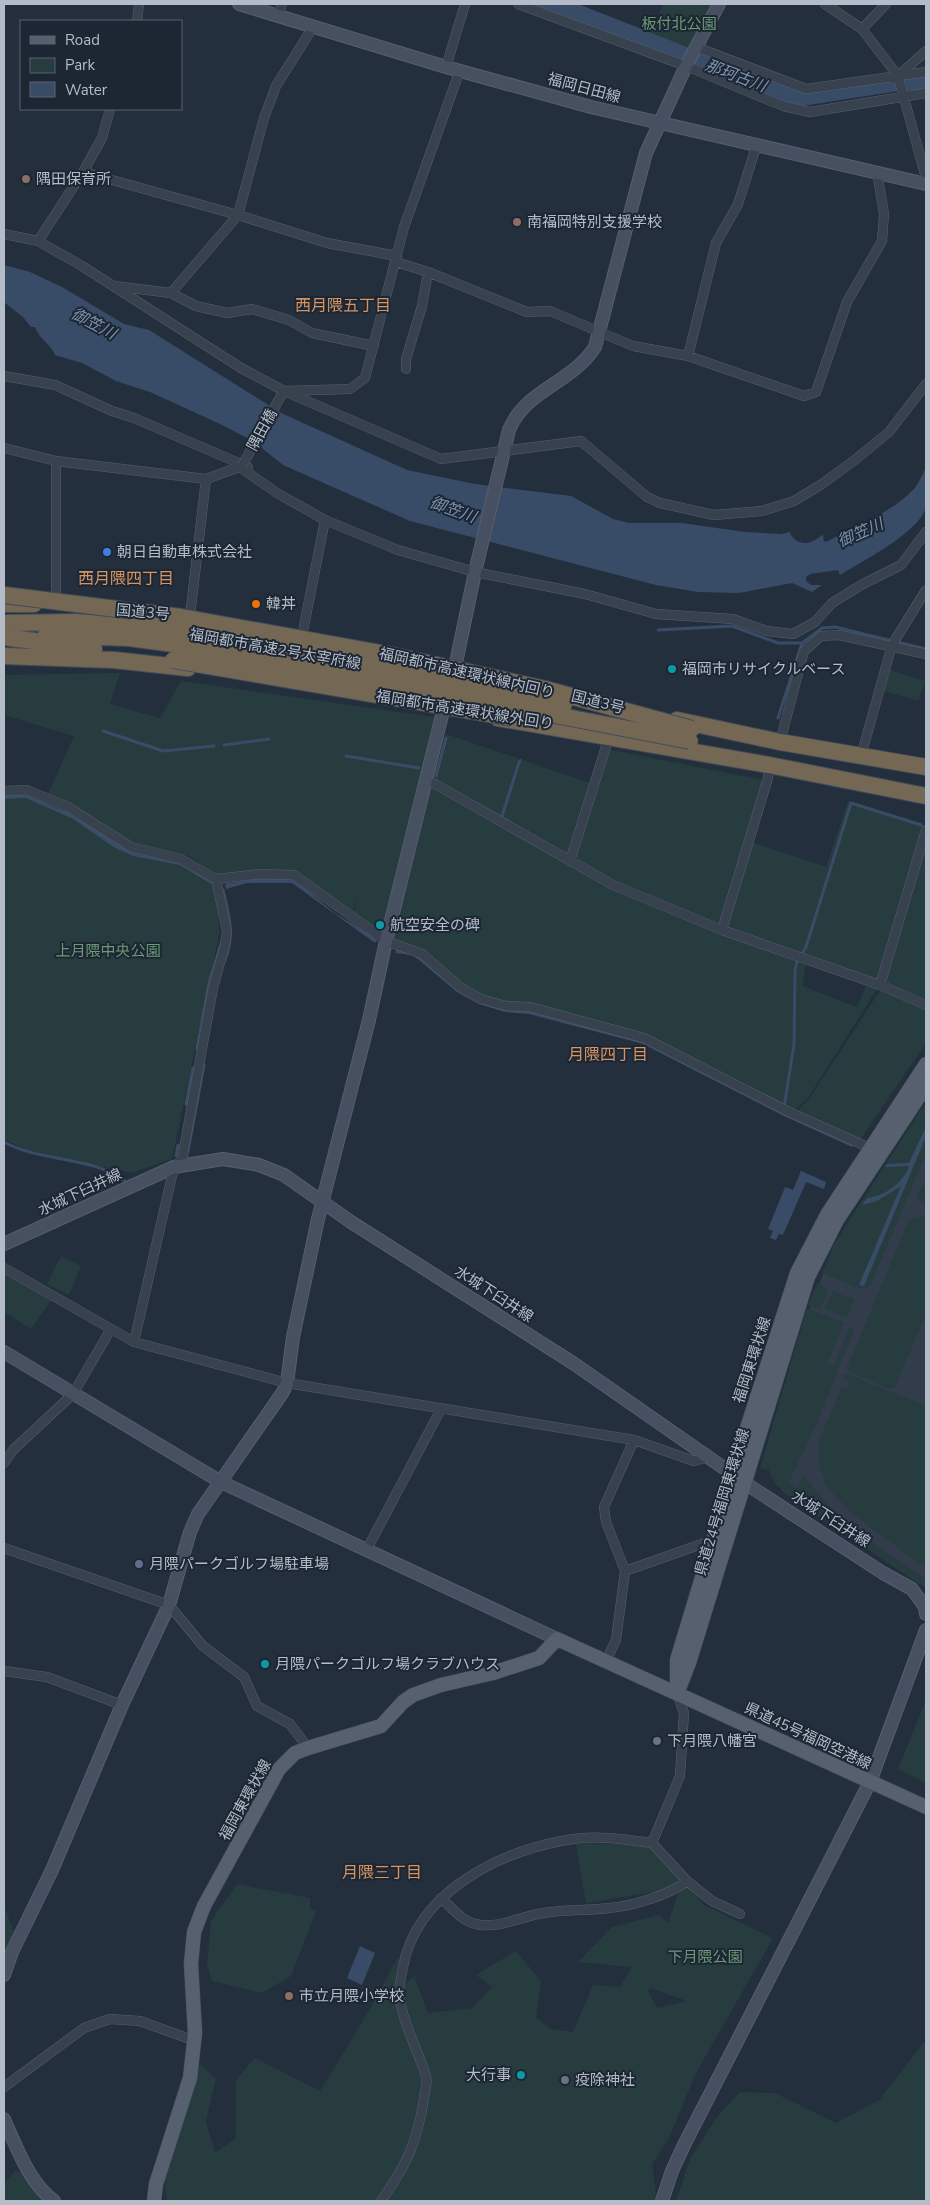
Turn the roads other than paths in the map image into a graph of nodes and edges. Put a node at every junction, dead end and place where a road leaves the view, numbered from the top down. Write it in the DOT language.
graph roads {
  1 [pos="139,4"];
  2 [pos="239,4"];
  3 [pos="464,4"];
  4 [pos="518,4"];
  5 [pos="719,4"];
  6 [pos="825,4"];
  7 [pos="886,4"];
  8 [pos="280,10"];
  9 [pos="137,20"];
  10 [pos="313,27"];
  11 [pos="862,29"];
  12 [pos="696,47"];
  13 [pos="926,52"];
  14 [pos="686,66"];
  15 [pos="446,67"];
  16 [pos="460,70"];
  17 [pos="926,72"];
  18 [pos="898,76"];
  19 [pos="926,93"];
  20 [pos="904,97"];
  21 [pos="110,110"];
  22 [pos="660,122"];
  23 [pos="922,139"];
  24 [pos="757,144"];
  25 [pos="83,172"];
  26 [pos="877,172"];
  27 [pos="926,178"];
  28 [pos="926,184"];
  29 [pos="238,215"];
  30 [pos="4,234"];
  31 [pos="38,240"];
  32 [pos="396,259"];
  33 [pos="428,272"];
  34 [pos="112,286"];
  35 [pos="171,293"];
  36 [pos="600,330"];
  37 [pos="374,346"];
  38 [pos="688,356"];
  39 [pos="406,369"];
  40 [pos="4,376"];
  41 [pos="926,384"];
  42 [pos="283,392"];
  43 [pos="4,448"];
  44 [pos="503,453"];
  45 [pos="56,461"];
  46 [pos="242,467"];
  47 [pos="206,479"];
  48 [pos="288,498"];
  49 [pos="325,520"];
  50 [pos="926,532"];
  51 [pos="476,568"];
  52 [pos="926,590"];
  53 [pos="4,595"];
  54 [pos="4,604"];
  55 [pos="54,604"];
  56 [pos="190,616"];
  57 [pos="4,623"];
  58 [pos="130,632"];
  59 [pos="4,636"];
  60 [pos="302,636"];
  61 [pos="892,645"];
  62 [pos="926,654"];
  63 [pos="4,656"];
  64 [pos="456,670"];
  65 [pos="443,709"];
  66 [pos="691,735"];
  67 [pos="608,737"];
  68 [pos="780,742"];
  69 [pos="861,756"];
  70 [pos="769,765"];
  71 [pos="926,767"];
  72 [pos="926,773"];
  73 [pos="426,781"];
  74 [pos="926,786"];
  75 [pos="4,791"];
  76 [pos="926,796"];
  77 [pos="926,830"];
  78 [pos="570,861"];
  79 [pos="216,879"];
  80 [pos="722,930"];
  81 [pos="386,941"];
  82 [pos="880,986"];
  83 [pos="926,1005"];
  84 [pos="926,1064"];
  85 [pos="926,1086"];
  86 [pos="870,1148"];
  87 [pos="174,1167"];
  88 [pos="324,1203"];
  89 [pos="4,1244"];
  90 [pos="4,1268"];
  91 [pos="111,1329"];
  92 [pos="134,1342"];
  93 [pos="4,1352"];
  94 [pos="287,1383"];
  95 [pos="73,1394"];
  96 [pos="441,1409"];
  97 [pos="634,1440"];
  98 [pos="709,1457"];
  99 [pos="4,1463"];
  100 [pos="733,1473"];
  101 [pos="221,1482"];
  102 [pos="744,1482"];
  103 [pos="713,1540"];
  104 [pos="4,1548"];
  105 [pos="366,1552"];
  106 [pos="625,1571"];
  107 [pos="169,1604"];
  108 [pos="926,1614"];
  109 [pos="926,1630"];
  110 [pos="557,1639"];
  111 [pos="606,1661"];
  112 [pos="4,1671"];
  113 [pos="677,1693"];
  114 [pos="122,1705"];
  115 [pos="308,1748"];
  116 [pos="870,1782"];
  117 [pos="926,1807"];
  118 [pos="652,1843"];
  119 [pos="687,1881"];
  120 [pos="441,1898"];
  121 [pos="740,1914"];
  122 [pos="4,1975"];
  123 [pos="194,2041"];
  124 [pos="4,2087"];
  125 [pos="4,2119"];
  126 [pos="54,2201"];
  127 [pos="154,2201"];
  128 [pos="381,2201"];
  129 [pos="662,2201"];
  1 -- 9 [label="street"];
  2 -- 8 [label="main road, 福岡日田線"];
  3 -- 15 [label="street"];
  4 -- 14 [label="street"];
  5 -- 12 [label="main road"];
  6 -- 11 [label="street"];
  7 -- 11 [label="street"];
  8 -- 10 [label="main road, 福岡日田線"];
  10 -- 15 [label="main road, 福岡日田線"];
  10 -- 29 [label="street"];
  11 -- 18 [label="street"];
  12 -- 14 [label="main road"];
  12 -- 18 [label="street"];
  13 -- 18 [label="street"];
  14 -- 20 [label="street"];
  14 -- 22 [label="main road"];
  15 -- 16 [label="main road, 福岡日田線"];
  16 -- 22 [label="main road, 福岡日田線"];
  16 -- 32 [label="street"];
  17 -- 18 [label="street"];
  18 -- 20 [label="street"];
  19 -- 20 [label="street"];
  20 -- 23 [label="street"];
  21 -- 25 [label="street"];
  22 -- 24 [label="main road, 福岡日田線"];
  22 -- 36 [label="main road"];
  23 -- 27 [label="street"];
  24 -- 26 [label="main road, 福岡日田線"];
  24 -- 38 [label="street"];
  25 -- 29 [label="street"];
  25 -- 31 [label="street"];
  26 -- 28 [label="main road, 福岡日田線"];
  26 -- 38 [label="street"];
  29 -- 32 [label="street"];
  29 -- 35 [label="street"];
  30 -- 31 [label="street"];
  31 -- 34 [label="street"];
  32 -- 33 [label="street"];
  32 -- 37 [label="street"];
  33 -- 36 [label="street"];
  33 -- 39 [label="street"];
  34 -- 35 [label="street"];
  34 -- 42 [label="street"];
  35 -- 37 [label="street"];
  36 -- 38 [label="street"];
  36 -- 44 [label="main road"];
  37 -- 42 [label="street"];
  40 -- 48 [label="street"];
  41 -- 44 [label="street"];
  42 -- 44 [label="street"];
  42 -- 46 [label="street, 隅田橋, bridge"];
  43 -- 45 [label="street"];
  44 -- 51 [label="main road"];
  45 -- 47 [label="street"];
  45 -- 55 [label="street"];
  46 -- 47 [label="street"];
  46 -- 48 [label="street"];
  47 -- 56 [label="street"];
  48 -- 49 [label="street"];
  49 -- 51 [label="street"];
  49 -- 60 [label="street"];
  50 -- 51 [label="street"];
  51 -- 64 [label="main road"];
  52 -- 61 [label="street"];
  53 -- 66 [label="highway, 福岡都市高速環状線内回り, bridge"];
  54 -- 55 [label="highway, 国道3号"];
  55 -- 56 [label="highway, 国道3号"];
  56 -- 60 [label="highway, 国道3号"];
  57 -- 58 [label="highway, 福岡都市高速2号太宰府線"];
  58 -- 59 [label="highway, 福岡都市高速2号太宰府線"];
  58 -- 66 [label="highway, 福岡都市高速2号太宰府線, bridge"];
  59 -- 66 [label="highway, 福岡都市高速環状線外回り, bridge"];
  60 -- 64 [label="highway, 国道3号"];
  61 -- 62 [label="street"];
  61 -- 68 [label="street"];
  61 -- 69 [label="street"];
  63 -- 65 [label="highway, 国道3号"];
  64 -- 65 [label="main road"];
  64 -- 68 [label="highway, 国道3号"];
  65 -- 67 [label="highway, 国道3号"];
  65 -- 73 [label="main road"];
  66 -- 72 [label="highway, 福岡都市高速環状線内回り"];
  66 -- 74 [label="highway, 福岡都市高速環状線外回り"];
  67 -- 70 [label="highway, 国道3号"];
  67 -- 78 [label="street"];
  68 -- 69 [label="highway, 国道3号"];
  69 -- 71 [label="highway, 国道3号"];
  70 -- 76 [label="highway, 国道3号"];
  70 -- 80 [label="street"];
  73 -- 78 [label="street"];
  73 -- 81 [label="main road"];
  75 -- 79 [label="street"];
  77 -- 82 [label="street"];
  78 -- 80 [label="street"];
  79 -- 81 [label="street"];
  79 -- 87 [label="street"];
  80 -- 82 [label="street"];
  81 -- 86 [label="street"];
  81 -- 88 [label="main road"];
  82 -- 83 [label="street"];
  84 -- 86 [label="main road, 福岡東環状線"];
  85 -- 102 [label="main road, 県道24号福岡東環状線"];
  86 -- 100 [label="main road, 福岡東環状線"];
  87 -- 88 [label="main road, 水城下臼井線"];
  87 -- 89 [label="main road, 水城下臼井線"];
  87 -- 92 [label="street"];
  88 -- 94 [label="main road"];
  88 -- 98 [label="main road, 水城下臼井線"];
  90 -- 91 [label="street"];
  91 -- 92 [label="street"];
  91 -- 95 [label="street"];
  92 -- 94 [label="street"];
  93 -- 95 [label="main road"];
  94 -- 96 [label="street"];
  94 -- 101 [label="main road"];
  95 -- 99 [label="street"];
  95 -- 101 [label="main road"];
  96 -- 97 [label="street"];
  96 -- 105 [label="street"];
  97 -- 98 [label="street"];
  97 -- 106 [label="street"];
  98 -- 100 [label="main road, 水城下臼井線"];
  100 -- 102 [label="main road, 水城下臼井線"];
  100 -- 103 [label="main road, 福岡東環状線"];
  101 -- 105 [label="main road"];
  101 -- 107 [label="main road"];
  102 -- 108 [label="main road, 水城下臼井線"];
  102 -- 113 [label="main road, 県道24号福岡東環状線"];
  103 -- 106 [label="street"];
  103 -- 113 [label="main road, 福岡東環状線"];
  104 -- 107 [label="street"];
  105 -- 110 [label="main road"];
  106 -- 111 [label="street"];
  107 -- 114 [label="main road"];
  107 -- 115 [label="street"];
  109 -- 116 [label="main road"];
  110 -- 111 [label="main road"];
  110 -- 115 [label="main road, 福岡東環状線"];
  111 -- 113 [label="main road"];
  112 -- 114 [label="street"];
  113 -- 116 [label="main road, 県道45号福岡空港線"];
  113 -- 118 [label="street, 福岡東環状線"];
  114 -- 122 [label="main road"];
  115 -- 123 [label="main road, 福岡東環状線"];
  116 -- 117 [label="main road, 県道45号福岡空港線"];
  116 -- 129 [label="main road"];
  118 -- 119 [label="street"];
  118 -- 120 [label="street"];
  119 -- 120 [label="street"];
  119 -- 121 [label="street"];
  120 -- 128 [label="street"];
  123 -- 124 [label="street"];
  123 -- 127 [label="main road"];
  125 -- 126 [label="main road"];
}
